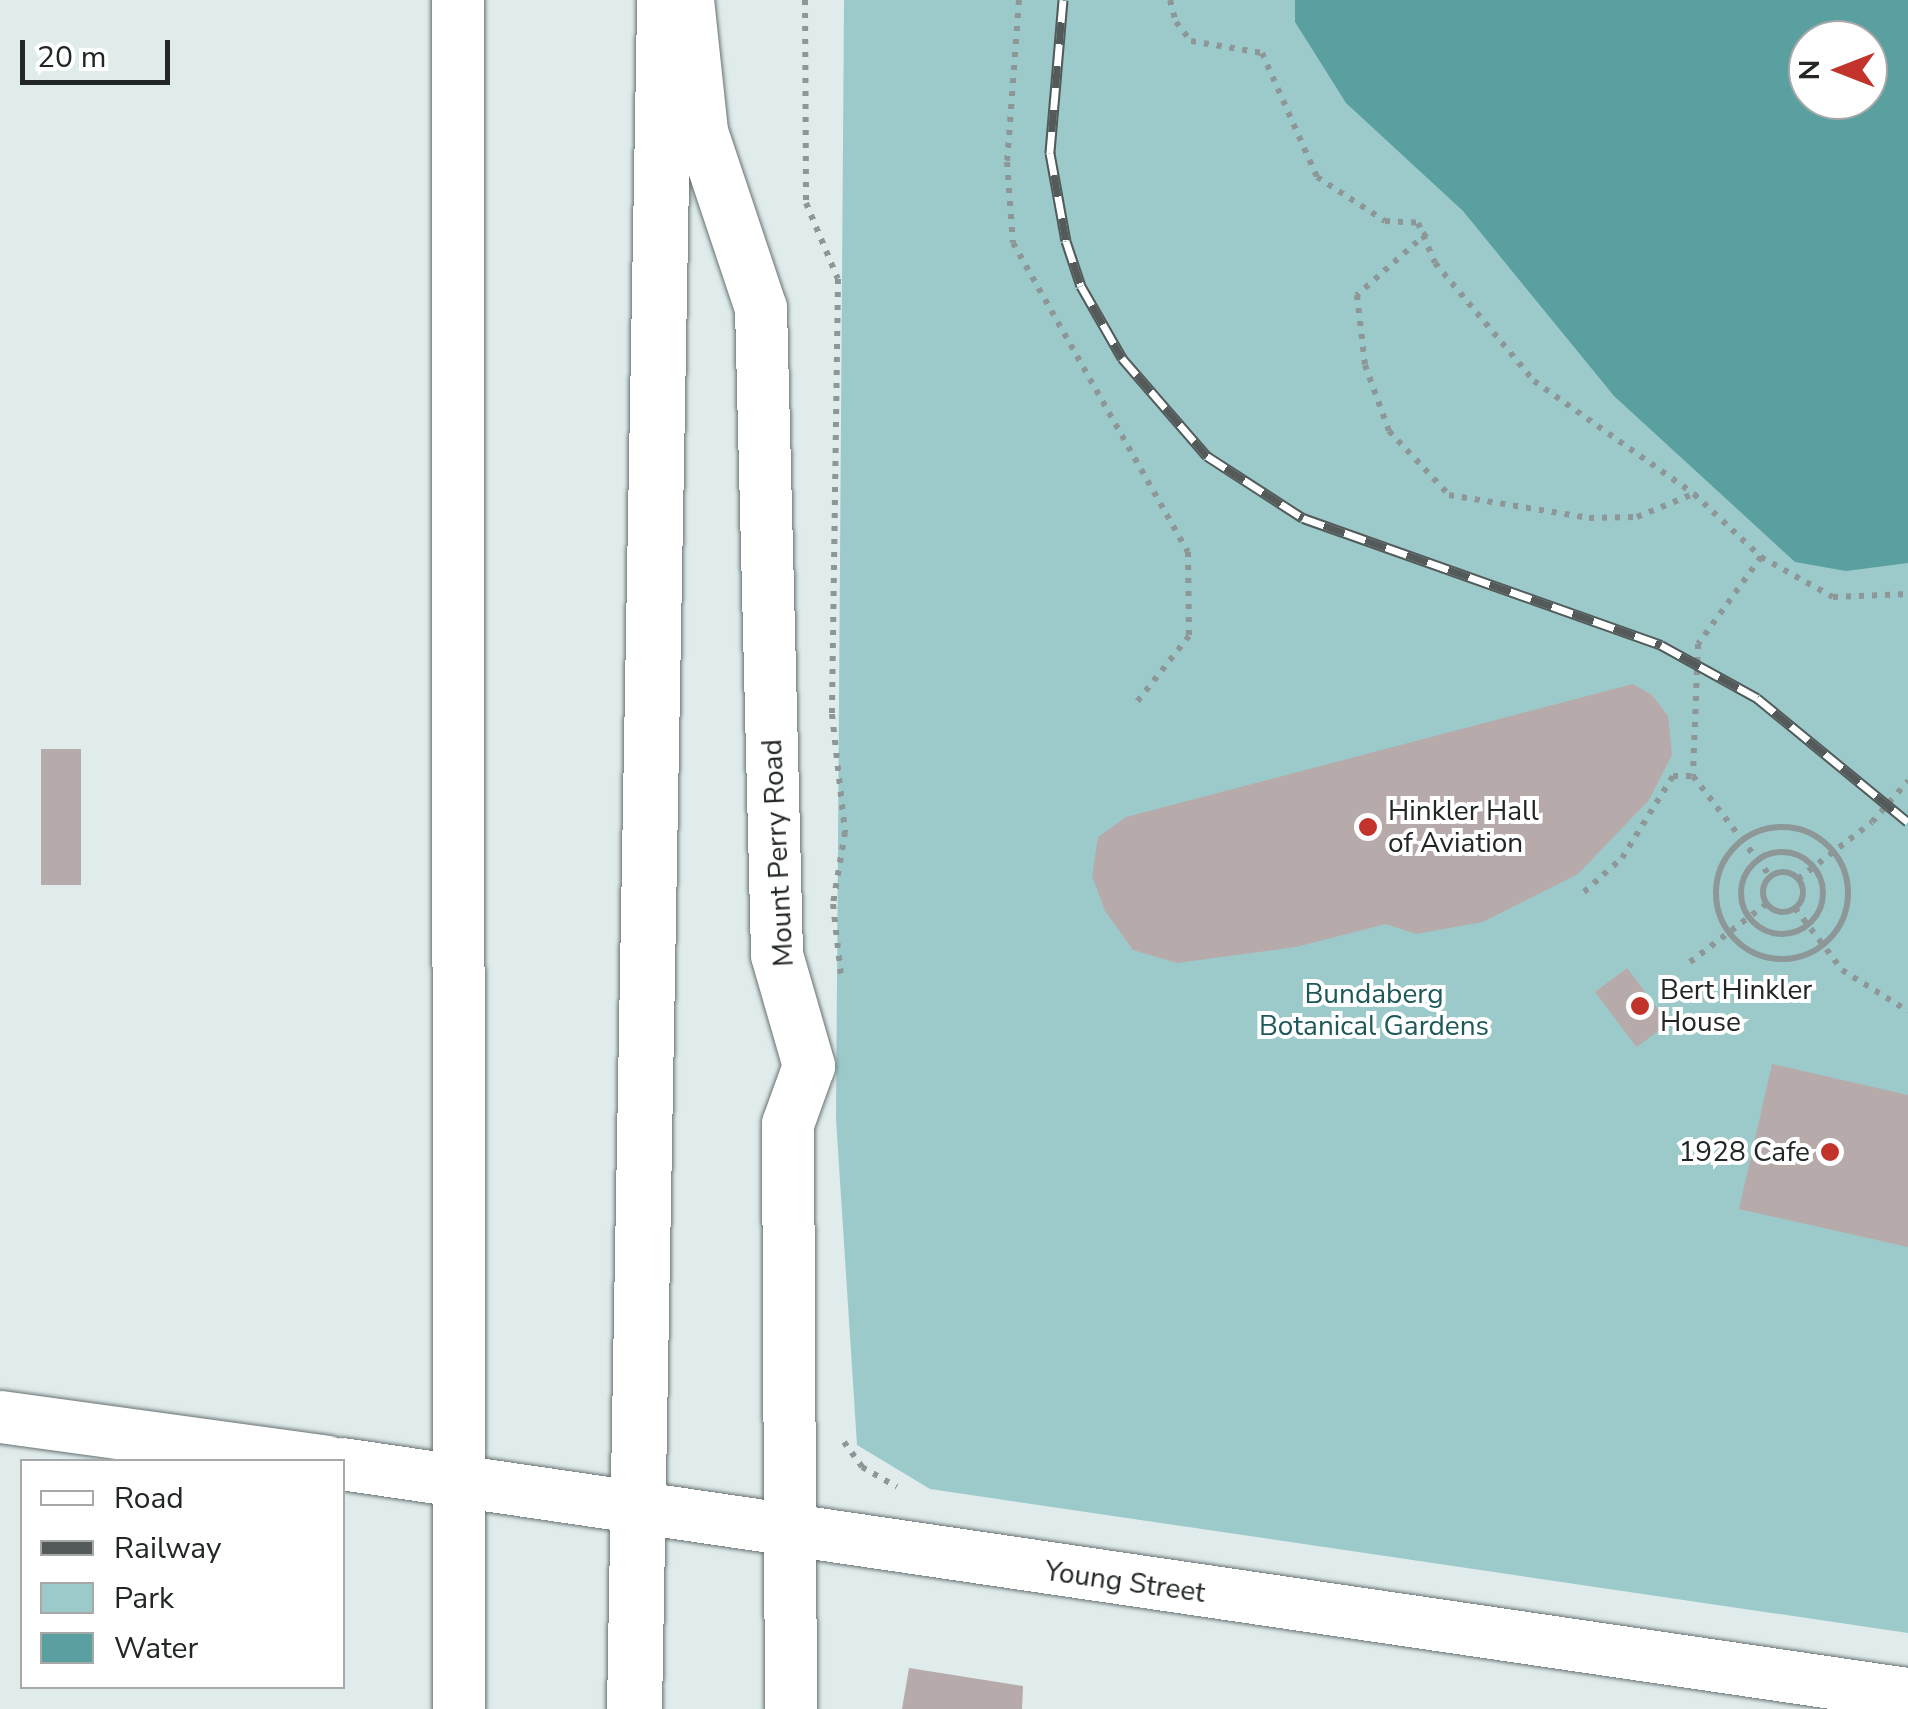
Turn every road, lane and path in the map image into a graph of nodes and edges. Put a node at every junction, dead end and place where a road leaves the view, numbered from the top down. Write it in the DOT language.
graph roads {
  1 [pos="458,0"];
  2 [pos="664,0"];
  3 [pos="688,0"];
  4 [pos="806,0"];
  5 [pos="1020,0"];
  6 [pos="1170,0"];
  7 [pos="1427,232"];
  8 [pos="1694,494"];
  9 [pos="1761,557"];
  10 [pos="1908,594"];
  11 [pos="1133,707"];
  12 [pos="1693,776"];
  13 [pos="1908,781"];
  14 [pos="1742,840"];
  15 [pos="1834,852"];
  16 [pos="1758,860"];
  17 [pos="1814,867"];
  18 [pos="1770,876"];
  19 [pos="1798,880"];
  20 [pos="1584,892"];
  21 [pos="1766,904"];
  22 [pos="1795,908"];
  23 [pos="1749,917"];
  24 [pos="1808,925"];
  25 [pos="1729,932"];
  26 [pos="1822,945"];
  27 [pos="1690,962"];
  28 [pos="842,990"];
  29 [pos="1908,1011"];
  30 [pos="0,1417"];
  31 [pos="842,1437"];
  32 [pos="305,1459"];
  33 [pos="345,1464"];
  34 [pos="454,1479"];
  35 [pos="897,1487"];
  36 [pos="633,1505"];
  37 [pos="791,1534"];
  38 [pos="1908,1694"];
  39 [pos="459,1709"];
  40 [pos="634,1709"];
  41 [pos="791,1709"];
  1 -- 34 [label="street"];
  2 -- 36 [label="main road"];
  3 -- 37 [label="street, Mount Perry Road"];
  4 -- 28 [label="path"];
  5 -- 11 [label="path"];
  6 -- 7 [label="path"];
  7 -- 8 [label="path"];
  7 -- 8 [label="path"];
  8 -- 9 [label="path"];
  9 -- 10 [label="path"];
  9 -- 12 [label="path"];
  12 -- 14 [label="path"];
  12 -- 20 [label="path"];
  13 -- 15 [label="path"];
  14 -- 15 [label="path"];
  14 -- 16 [label="path"];
  14 -- 25 [label="path"];
  15 -- 17 [label="path"];
  15 -- 26 [label="path"];
  16 -- 17 [label="path"];
  16 -- 18 [label="path"];
  16 -- 23 [label="path"];
  17 -- 19 [label="path"];
  17 -- 24 [label="path"];
  18 -- 19 [label="path"];
  18 -- 21 [label="path"];
  19 -- 22 [label="path"];
  21 -- 22 [label="path"];
  21 -- 23 [label="path"];
  22 -- 24 [label="path"];
  23 -- 24 [label="path"];
  23 -- 25 [label="path"];
  24 -- 26 [label="path"];
  25 -- 26 [label="path"];
  25 -- 27 [label="path"];
  26 -- 29 [label="path"];
  30 -- 32 [label="street"];
  31 -- 35 [label="path"];
  33 -- 34 [label="street, Young Street"];
  34 -- 36 [label="street, Young Street"];
  34 -- 39 [label="street"];
  36 -- 37 [label="street, Young Street"];
  36 -- 40 [label="main road"];
  37 -- 38 [label="street, Young Street"];
  37 -- 41 [label="street, Mount Perry Road"];
}
